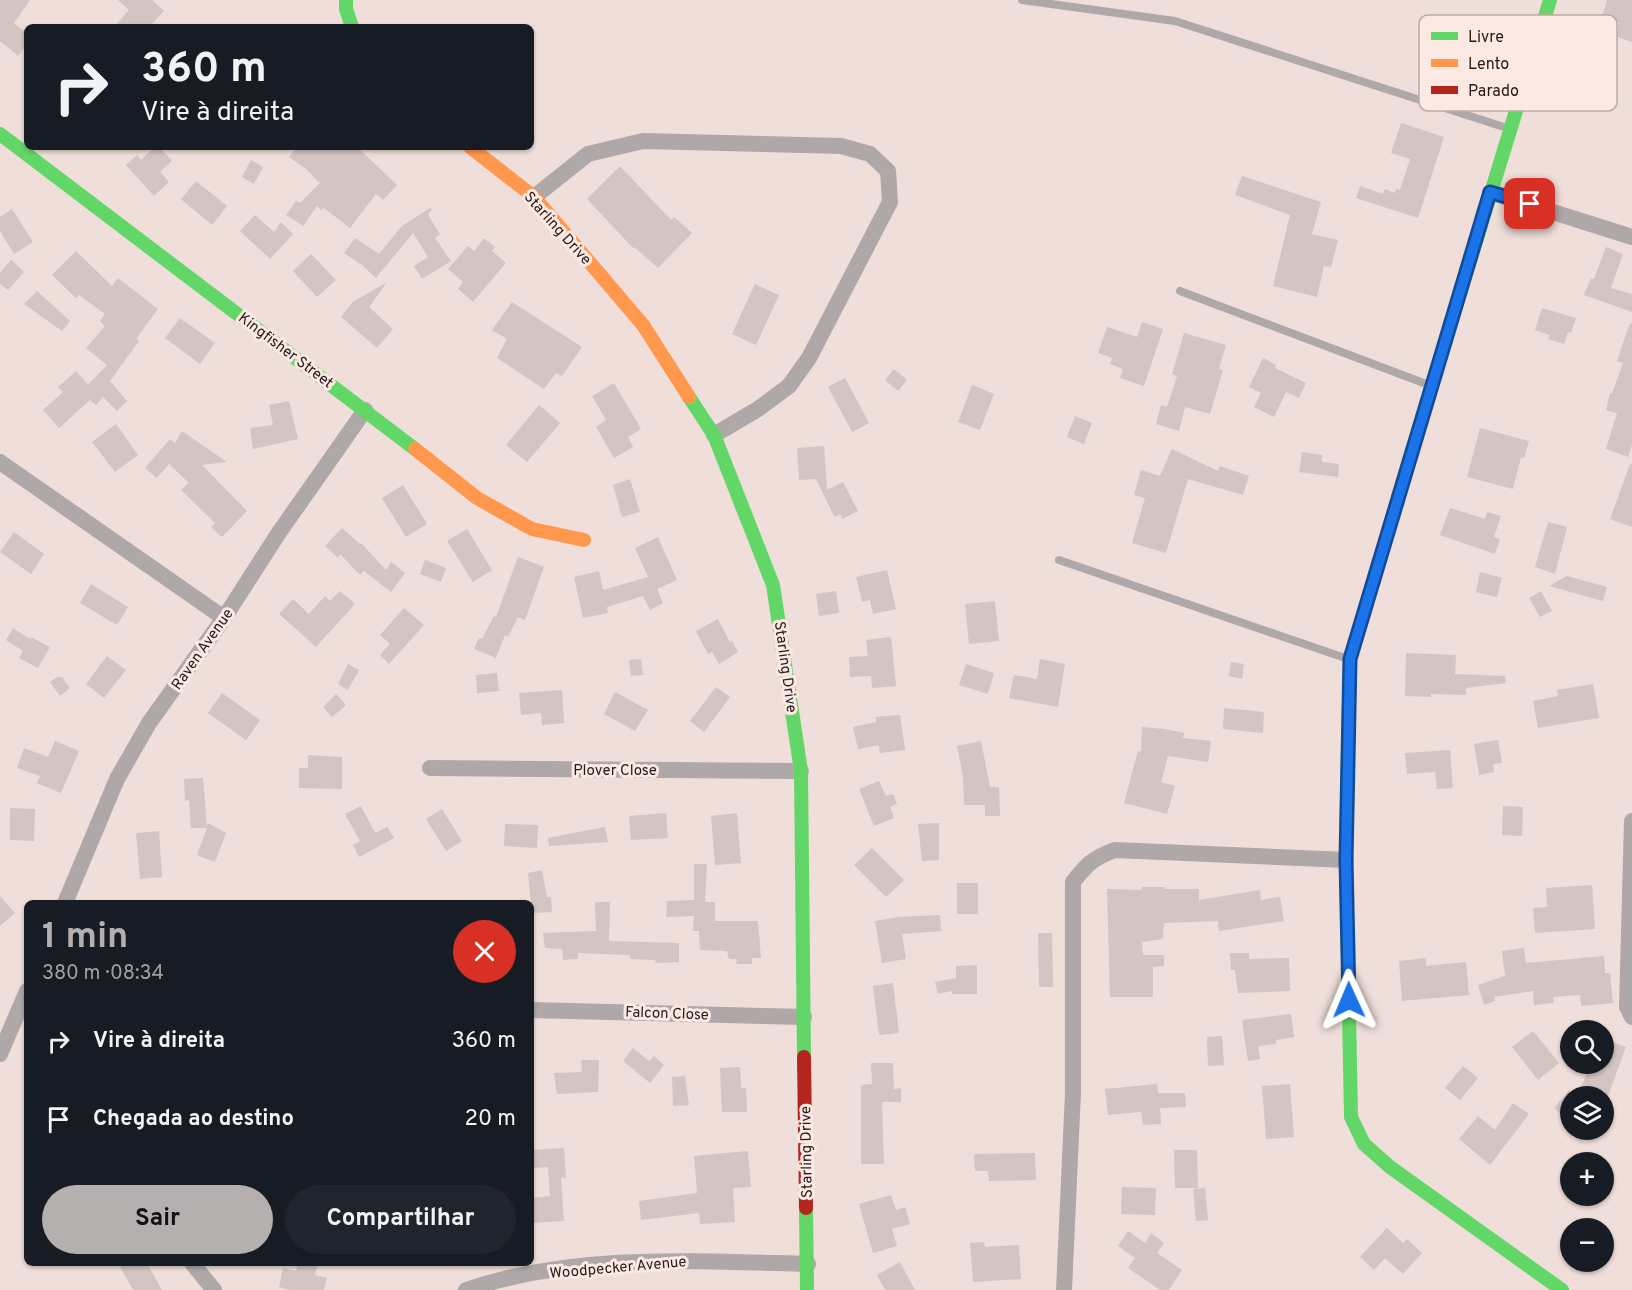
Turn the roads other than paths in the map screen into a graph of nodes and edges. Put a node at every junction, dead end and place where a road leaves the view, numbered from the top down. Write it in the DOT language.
graph roads {
  1 [pos="346,0"];
  2 [pos="1022,0"];
  3 [pos="1550,0"];
  4 [pos="1545,15"];
  5 [pos="351,24"];
  6 [pos="1419,100"];
  7 [pos="1454,111"];
  8 [pos="1516,111"];
  9 [pos="1510,129"];
  10 [pos="0,134"];
  11 [pos="474,150"];
  12 [pos="1490,192"];
  13 [pos="534,197"];
  14 [pos="1632,237"];
  15 [pos="1179,291"];
  16 [pos="1431,386"];
  17 [pos="365,410"];
  18 [pos="714,435"];
  19 [pos="0,462"];
  20 [pos="584,540"];
  21 [pos="1059,560"];
  22 [pos="224,618"];
  23 [pos="1350,659"];
  24 [pos="430,768"];
  25 [pos="801,771"];
  26 [pos="1632,821"];
  27 [pos="1346,860"];
  28 [pos="66,900"];
  29 [pos="24,998"];
  30 [pos="534,1010"];
  31 [pos="804,1017"];
  32 [pos="1632,1017"];
  33 [pos="0,1054"];
  34 [pos="808,1264"];
  35 [pos="194,1266"];
  36 [pos="214,1290"];
  37 [pos="466,1290"];
  38 [pos="807,1290"];
  39 [pos="1064,1290"];
  40 [pos="1562,1290"];
  1 -- 5 [label="street"];
  2 -- 6 [label="lane"];
  3 -- 4 [label="street"];
  7 -- 9 [label="lane"];
  8 -- 9 [label="street"];
  9 -- 12 [label="street"];
  10 -- 17 [label="street, Kingfisher Street"];
  11 -- 13 [label="street, Starling Drive"];
  12 -- 14 [label="street"];
  12 -- 16 [label="street"];
  13 -- 18 [label="street, Starling Drive"];
  13 -- 18 [label="street"];
  15 -- 16 [label="lane"];
  16 -- 23 [label="street"];
  17 -- 20 [label="street, Kingfisher Street"];
  17 -- 22 [label="street, Raven Avenue"];
  18 -- 25 [label="street, Starling Drive"];
  19 -- 22 [label="street"];
  21 -- 23 [label="lane"];
  22 -- 28 [label="street, Raven Avenue"];
  23 -- 27 [label="street"];
  24 -- 25 [label="street, Plover Close"];
  25 -- 31 [label="street, Starling Drive"];
  26 -- 32 [label="street"];
  27 -- 39 [label="street"];
  27 -- 40 [label="street"];
  29 -- 33 [label="street"];
  30 -- 31 [label="street, Falcon Close"];
  31 -- 34 [label="street, Starling Drive"];
  34 -- 37 [label="street, Woodpecker Avenue"];
  34 -- 38 [label="street, Starling Drive"];
  35 -- 36 [label="street"];
}
